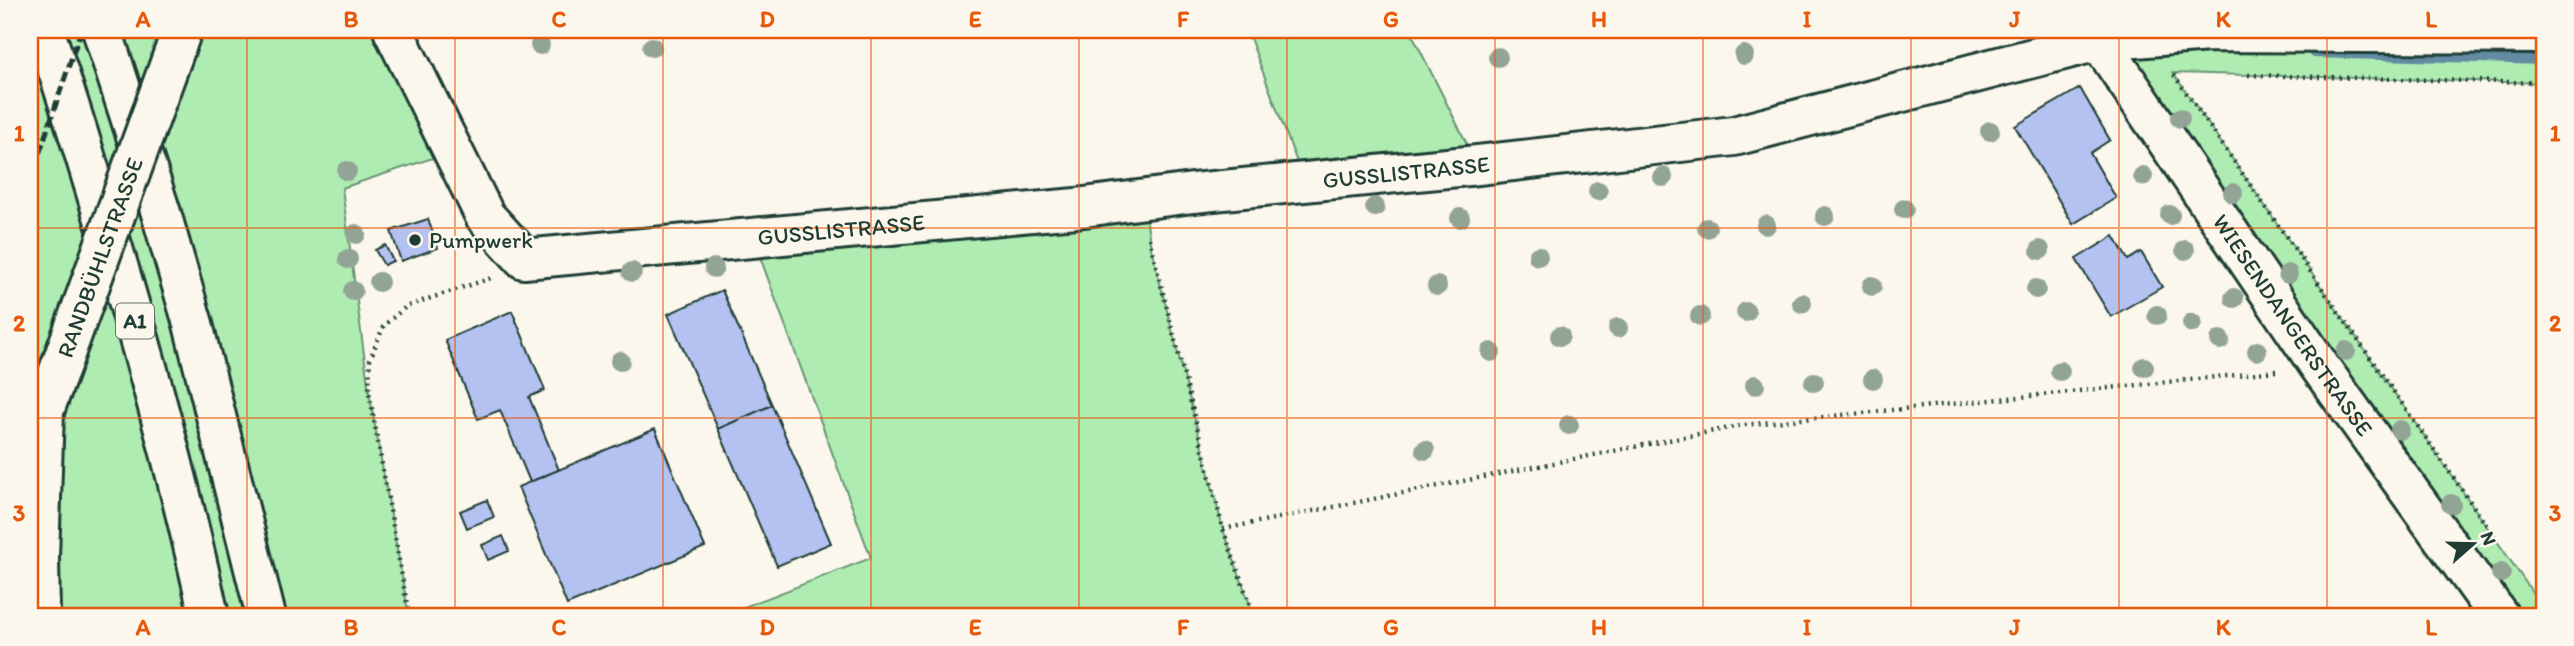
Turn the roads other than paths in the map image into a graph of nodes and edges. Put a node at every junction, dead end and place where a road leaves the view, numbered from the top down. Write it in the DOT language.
graph roads {
  1 [pos="44,30"];
  2 [pos="102,30"];
  3 [pos="182,30"];
  4 [pos="393,30"];
  5 [pos="2544,34"];
  6 [pos="2095,35"];
  7 [pos="40,616"];
  8 [pos="209,616"];
  9 [pos="266,616"];
  10 [pos="2499,616"];
  1 -- 8 [label="main road, A1"];
  2 -- 9 [label="main road, A1"];
  3 -- 7 [label="main road, RANDBÜHLSTRASSE, bridge"];
  4 -- 6 [label="main road, GUSSLISTRASSE"];
  5 -- 6 [label="main road, GUSSLISTRASSE"];
  6 -- 10 [label="main road, WIESENDANGERSTRASSE"];
}
